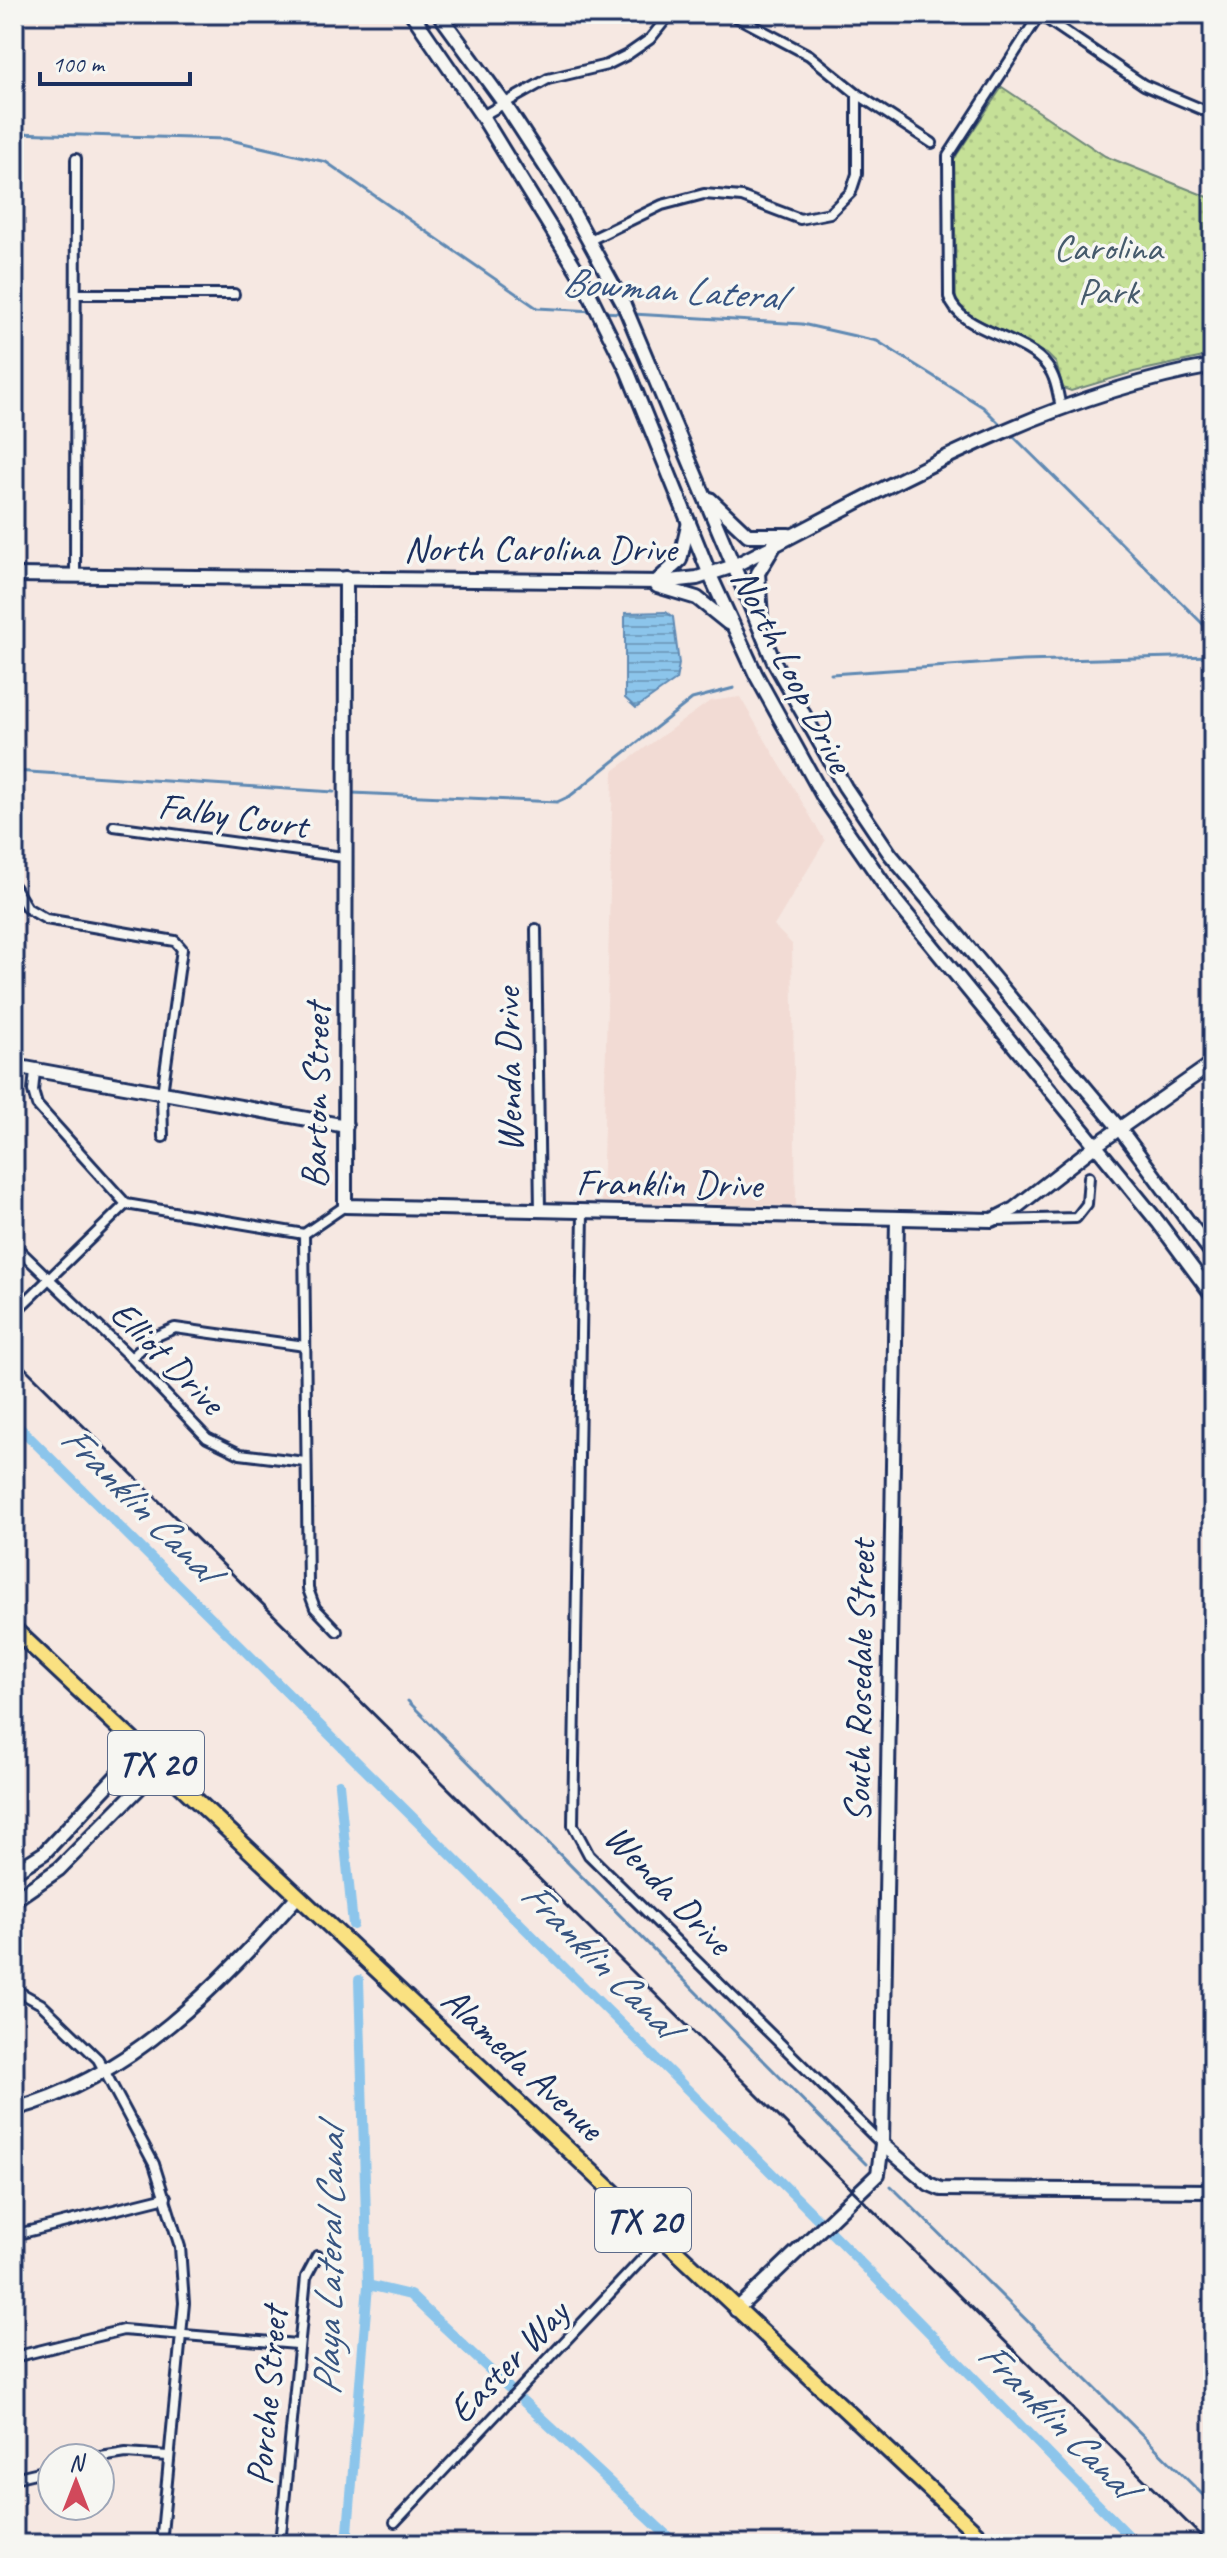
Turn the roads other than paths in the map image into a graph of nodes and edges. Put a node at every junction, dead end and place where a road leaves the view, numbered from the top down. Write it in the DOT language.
graph roads {
  1 [pos="412,14"];
  2 [pos="439,14"];
  3 [pos="670,14"];
  4 [pos="731,14"];
  5 [pos="1040,14"];
  6 [pos="857,94"];
  7 [pos="504,103"];
  8 [pos="1213,114"];
  9 [pos="482,116"];
  10 [pos="932,143"];
  11 [pos="76,159"];
  12 [pos="590,240"];
  13 [pos="77,294"];
  14 [pos="234,294"];
  15 [pos="1213,366"];
  16 [pos="1061,408"];
  17 [pos="704,492"];
  18 [pos="689,522"];
  19 [pos="796,534"];
  20 [pos="775,545"];
  21 [pos="734,566"];
  22 [pos="14,575"];
  23 [pos="710,575"];
  24 [pos="75,576"];
  25 [pos="346,578"];
  26 [pos="649,582"];
  27 [pos="738,635"];
  28 [pos="763,636"];
  29 [pos="845,787"];
  30 [pos="824,798"];
  31 [pos="114,826"];
  32 [pos="343,857"];
  33 [pos="14,887"];
  34 [pos="536,929"];
  35 [pos="1213,1063"];
  36 [pos="14,1066"];
  37 [pos="35,1071"];
  38 [pos="162,1094"];
  39 [pos="346,1126"];
  40 [pos="1119,1128"];
  41 [pos="163,1137"];
  42 [pos="1096,1145"];
  43 [pos="1089,1177"];
  44 [pos="126,1204"];
  45 [pos="345,1206"];
  46 [pos="540,1211"];
  47 [pos="583,1212"];
  48 [pos="897,1219"];
  49 [pos="992,1220"];
  50 [pos="304,1234"];
  51 [pos="14,1245"];
  52 [pos="1213,1255"];
  53 [pos="48,1279"];
  54 [pos="1213,1296"];
  55 [pos="14,1313"];
  56 [pos="305,1346"];
  57 [pos="131,1358"];
  58 [pos="305,1462"];
  59 [pos="14,1629"];
  60 [pos="337,1631"];
  61 [pos="141,1750"];
  62 [pos="160,1767"];
  63 [pos="14,1872"];
  64 [pos="297,1897"];
  65 [pos="14,1900"];
  66 [pos="14,1989"];
  67 [pos="104,2069"];
  68 [pos="14,2109"];
  69 [pos="882,2144"];
  70 [pos="1213,2191"];
  71 [pos="166,2197"];
  72 [pos="14,2235"];
  73 [pos="662,2238"];
  74 [pos="317,2256"];
  75 [pos="736,2310"];
  76 [pos="180,2334"];
  77 [pos="297,2344"];
  78 [pos="14,2357"];
  79 [pos="116,2455"];
  80 [pos="168,2456"];
  81 [pos="36,2473"];
  82 [pos="14,2478"];
  83 [pos="395,2522"];
  84 [pos="161,2544"];
  85 [pos="280,2544"];
  86 [pos="988,2544"];
  1 -- 9 [label="main road, North Loop Drive"];
  2 -- 7 [label="main road, North Loop Drive"];
  3 -- 7 [label="street"];
  4 -- 6 [label="street"];
  5 -- 8 [label="street"];
  5 -- 16 [label="street"];
  6 -- 10 [label="street"];
  6 -- 12 [label="street"];
  7 -- 9 [label="street"];
  7 -- 12 [label="main road, North Loop Drive"];
  9 -- 18 [label="main road, North Loop Drive"];
  11 -- 13 [label="street"];
  12 -- 17 [label="main road, North Loop Drive"];
  13 -- 14 [label="street"];
  13 -- 24 [label="street"];
  15 -- 16 [label="main road, North Carolina Drive"];
  16 -- 19 [label="main road, North Carolina Drive"];
  17 -- 19 [label="main road"];
  17 -- 21 [label="main road, North Loop Drive"];
  18 -- 23 [label="main road, North Loop Drive"];
  18 -- 26 [label="main road"];
  19 -- 20 [label="main road, North Carolina Drive"];
  20 -- 21 [label="main road, North Carolina Drive"];
  20 -- 28 [label="main road"];
  21 -- 23 [label="main road, North Carolina Drive"];
  21 -- 28 [label="main road, North Loop Drive"];
  22 -- 24 [label="main road, North Carolina Drive"];
  23 -- 26 [label="main road, North Carolina Drive"];
  23 -- 27 [label="main road, North Loop Drive"];
  24 -- 25 [label="main road, North Carolina Drive"];
  25 -- 26 [label="main road, North Carolina Drive"];
  25 -- 32 [label="main road, Barton Street"];
  26 -- 27 [label="main road"];
  27 -- 30 [label="main road, North Loop Drive"];
  28 -- 29 [label="main road, North Loop Drive"];
  29 -- 30 [label="main road"];
  29 -- 40 [label="main road, North Loop Drive"];
  30 -- 42 [label="main road, North Loop Drive"];
  31 -- 32 [label="street, Falby Court"];
  32 -- 39 [label="main road, Barton Street"];
  33 -- 38 [label="street"];
  34 -- 46 [label="street, Wenda Drive"];
  35 -- 40 [label="main road"];
  36 -- 37 [label="main road"];
  37 -- 38 [label="main road"];
  37 -- 44 [label="street"];
  38 -- 39 [label="main road"];
  38 -- 41 [label="street"];
  39 -- 45 [label="main road, Barton Street"];
  40 -- 42 [label="main road"];
  40 -- 52 [label="main road, North Loop Drive"];
  42 -- 49 [label="main road"];
  42 -- 54 [label="main road, North Loop Drive"];
  43 -- 49 [label="street, Franklin Drive"];
  44 -- 50 [label="street"];
  44 -- 53 [label="street"];
  45 -- 46 [label="main road, Franklin Drive"];
  45 -- 50 [label="street, Barton Street"];
  46 -- 47 [label="main road, Franklin Drive"];
  47 -- 48 [label="main road, Franklin Drive"];
  47 -- 69 [label="street, Wenda Drive"];
  48 -- 49 [label="main road, Franklin Drive"];
  48 -- 69 [label="main road, South Rosedale Street"];
  50 -- 56 [label="street, Barton Street"];
  51 -- 53 [label="street, Elliot Drive"];
  53 -- 55 [label="street"];
  53 -- 57 [label="street, Elliot Drive"];
  56 -- 57 [label="street"];
  56 -- 58 [label="street, Barton Street"];
  57 -- 58 [label="street, Elliot Drive"];
  58 -- 60 [label="street, Barton Street"];
  59 -- 61 [label="main road, Alameda Avenue / TX 20"];
  61 -- 62 [label="main road, Alameda Avenue / TX 20"];
  61 -- 63 [label="main road"];
  62 -- 64 [label="main road, Alameda Avenue / TX 20"];
  62 -- 65 [label="main road"];
  64 -- 67 [label="main road"];
  64 -- 73 [label="main road, Alameda Avenue / TX 20"];
  66 -- 67 [label="street"];
  67 -- 68 [label="main road"];
  67 -- 71 [label="street"];
  69 -- 70 [label="main road, Wenda Drive"];
  69 -- 75 [label="main road, South Rosedale Street"];
  71 -- 72 [label="street"];
  71 -- 76 [label="street"];
  73 -- 75 [label="main road, Alameda Avenue / TX 20"];
  73 -- 83 [label="street, Easter Way"];
  74 -- 77 [label="street, Porche Street"];
  75 -- 86 [label="main road, Alameda Avenue / TX 20"];
  76 -- 77 [label="street"];
  76 -- 78 [label="street"];
  76 -- 80 [label="street"];
  77 -- 85 [label="street, Porche Street"];
  79 -- 80 [label="street"];
  80 -- 84 [label="street"];
  81 -- 82 [label="street"];
}
